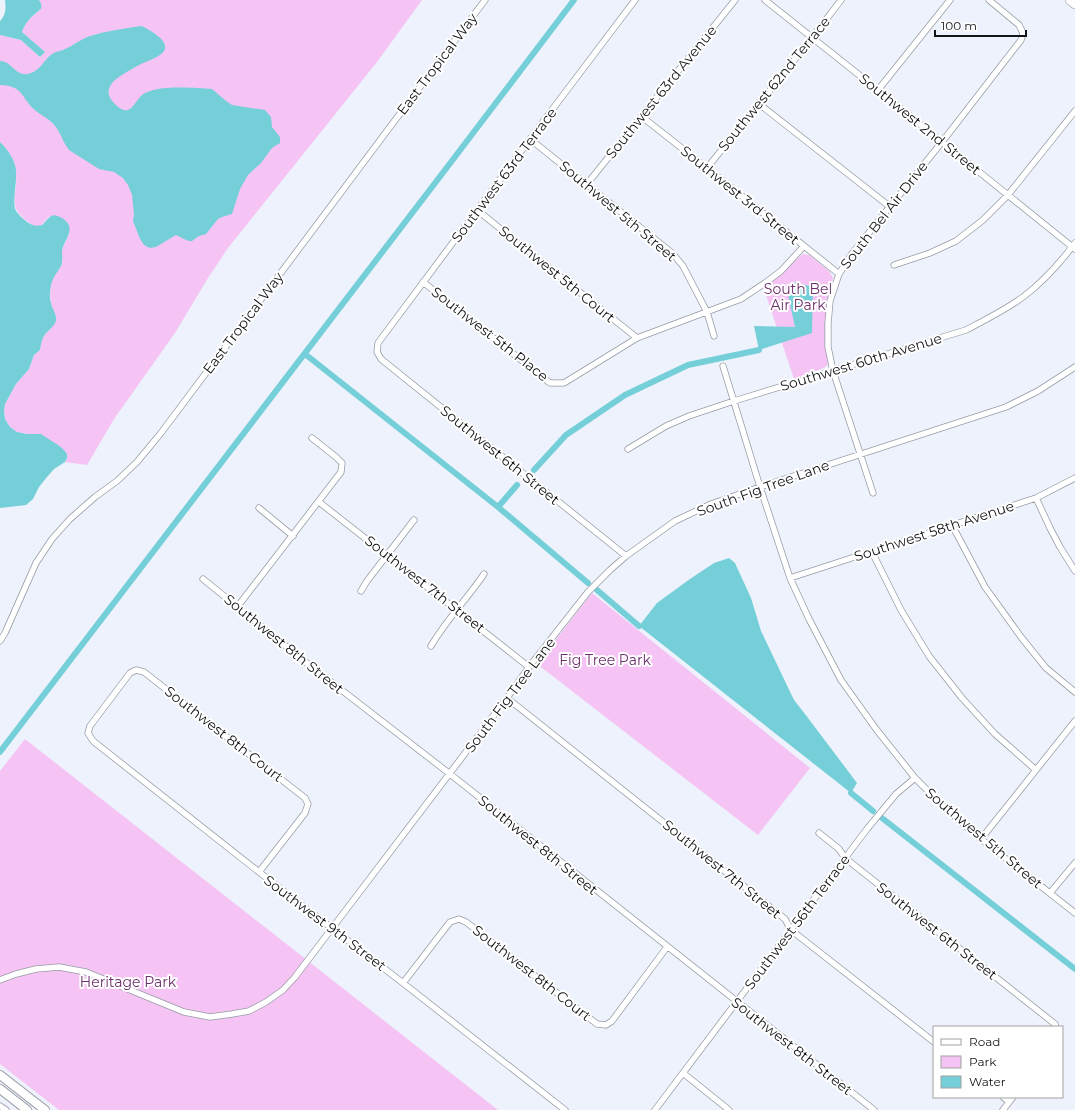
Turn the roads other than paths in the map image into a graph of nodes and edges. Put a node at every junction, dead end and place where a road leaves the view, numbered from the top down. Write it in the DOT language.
graph roads {
  1 [pos="485,0"];
  2 [pos="635,0"];
  3 [pos="735,0"];
  4 [pos="765,0"];
  5 [pos="841,0"];
  6 [pos="950,0"];
  7 [pos="988,0"];
  8 [pos="1070,0"];
  9 [pos="1075,4"];
  10 [pos="812,38"];
  11 [pos="878,90"];
  12 [pos="758,103"];
  13 [pos="1075,110"];
  14 [pos="642,116"];
  15 [pos="530,139"];
  16 [pos="942,142"];
  17 [pos="707,168"];
  18 [pos="587,184"];
  19 [pos="1008,195"];
  20 [pos="889,206"];
  21 [pos="477,210"];
  22 [pos="804,246"];
  23 [pos="1074,246"];
  24 [pos="894,265"];
  25 [pos="839,274"];
  26 [pos="423,282"];
  27 [pos="707,312"];
  28 [pos="714,336"];
  29 [pos="637,338"];
  30 [pos="377,352"];
  31 [pos="723,366"];
  32 [pos="1075,367"];
  33 [pos="833,371"];
  34 [pos="734,401"];
  35 [pos="312,438"];
  36 [pos="628,449"];
  37 [pos="860,454"];
  38 [pos="1075,478"];
  39 [pos="760,487"];
  40 [pos="873,493"];
  41 [pos="1036,498"];
  42 [pos="319,502"];
  43 [pos="258,508"];
  44 [pos="414,520"];
  45 [pos="952,525"];
  46 [pos="293,536"];
  47 [pos="872,552"];
  48 [pos="387,555"];
  49 [pos="626,556"];
  50 [pos="1075,571"];
  51 [pos="484,574"];
  52 [pos="790,578"];
  53 [pos="203,579"];
  54 [pos="361,591"];
  55 [pos="238,606"];
  56 [pos="458,610"];
  57 [pos="0,641"];
  58 [pos="431,646"];
  59 [pos="530,667"];
  60 [pos="1075,692"];
  61 [pos="507,698"];
  62 [pos="1075,721"];
  63 [pos="88,733"];
  64 [pos="1036,770"];
  65 [pos="450,774"];
  66 [pos="915,778"];
  67 [pos="819,833"];
  68 [pos="981,839"];
  69 [pos="845,858"];
  70 [pos="1075,863"];
  71 [pos="259,872"];
  72 [pos="1050,894"];
  73 [pos="1075,913"];
  74 [pos="332,928"];
  75 [pos="791,930"];
  76 [pos="667,947"];
  77 [pos="0,980"];
  78 [pos="403,983"];
  79 [pos="737,1002"];
  80 [pos="1056,1026"];
  81 [pos="933,1041"];
  82 [pos="683,1074"];
  83 [pos="0,1075"];
  84 [pos="0,1089"];
  85 [pos="1011,1099"];
  86 [pos="0,1106"];
  87 [pos="6,1110"];
  88 [pos="27,1110"];
  89 [pos="45,1110"];
  90 [pos="565,1110"];
  91 [pos="655,1110"];
  92 [pos="729,1110"];
  93 [pos="874,1110"];
  94 [pos="1003,1110"];
  1 -- 57 [label="street, East Tropical Way"];
  2 -- 15 [label="street, Southwest 63rd Terrace"];
  3 -- 14 [label="street, Southwest 63rd Avenue"];
  4 -- 10 [label="street, Southwest 2nd Street"];
  5 -- 10 [label="street, Southwest 62nd Terrace"];
  6 -- 11 [label="street"];
  7 -- 16 [label="street, South Bel Air Drive"];
  8 -- 9 [label="main road"];
  10 -- 11 [label="street, Southwest 2nd Street"];
  10 -- 12 [label="street, Southwest 62nd Terrace"];
  11 -- 16 [label="street, Southwest 2nd Street"];
  12 -- 17 [label="street, Southwest 62nd Terrace"];
  12 -- 20 [label="street"];
  13 -- 19 [label="street"];
  14 -- 17 [label="street, Southwest 3rd Street"];
  14 -- 18 [label="street, Southwest 63rd Avenue"];
  15 -- 18 [label="street, Southwest 5th Street"];
  15 -- 21 [label="street, Southwest 63rd Terrace"];
  16 -- 19 [label="street, Southwest 2nd Street"];
  16 -- 20 [label="street, South Bel Air Drive"];
  17 -- 22 [label="street, Southwest 3rd Street"];
  18 -- 27 [label="street, Southwest 5th Street"];
  19 -- 23 [label="street, Southwest 2nd Street"];
  19 -- 24 [label="street"];
  20 -- 25 [label="street, South Bel Air Drive"];
  21 -- 26 [label="street, Southwest 63rd Terrace"];
  21 -- 29 [label="street, Southwest 5th Court"];
  22 -- 25 [label="street, Southwest 3rd Street"];
  22 -- 27 [label="street"];
  23 -- 33 [label="street, Southwest 60th Avenue"];
  25 -- 33 [label="street, South Bel Air Drive"];
  26 -- 29 [label="street, Southwest 5th Place"];
  26 -- 30 [label="street, Southwest 63rd Terrace"];
  27 -- 28 [label="street, Southwest 5th Street"];
  27 -- 29 [label="street"];
  30 -- 49 [label="street, Southwest 6th Street"];
  31 -- 34 [label="street, Southwest 5th Street"];
  32 -- 37 [label="street, South Fig Tree Lane"];
  33 -- 34 [label="street, Southwest 60th Avenue"];
  33 -- 37 [label="street, South Bel Air Drive"];
  34 -- 36 [label="street, Southwest 60th Avenue"];
  34 -- 39 [label="street, Southwest 5th Street"];
  35 -- 42 [label="street"];
  37 -- 39 [label="street, South Fig Tree Lane"];
  37 -- 40 [label="street, South Bel Air Drive"];
  38 -- 41 [label="street, Southwest 58th Avenue"];
  39 -- 49 [label="street, South Fig Tree Lane"];
  39 -- 52 [label="street, Southwest 5th Street"];
  41 -- 45 [label="street, Southwest 58th Avenue"];
  41 -- 50 [label="street"];
  42 -- 46 [label="street"];
  42 -- 48 [label="street, Southwest 7th Street"];
  43 -- 46 [label="street"];
  44 -- 48 [label="street"];
  45 -- 47 [label="street, Southwest 58th Avenue"];
  45 -- 60 [label="street"];
  46 -- 55 [label="street"];
  47 -- 52 [label="street, Southwest 58th Avenue"];
  47 -- 64 [label="street"];
  48 -- 54 [label="street"];
  48 -- 56 [label="street, Southwest 7th Street"];
  49 -- 59 [label="street, South Fig Tree Lane"];
  51 -- 56 [label="street"];
  52 -- 66 [label="street, Southwest 5th Street"];
  53 -- 55 [label="street, Southwest 8th Street"];
  55 -- 65 [label="street, Southwest 8th Street"];
  56 -- 58 [label="street"];
  56 -- 59 [label="street, Southwest 7th Street"];
  59 -- 61 [label="street, South Fig Tree Lane"];
  61 -- 65 [label="street, South Fig Tree Lane"];
  61 -- 75 [label="street, Southwest 7th Street"];
  62 -- 64 [label="street"];
  63 -- 71 [label="street, Southwest 9th Street"];
  63 -- 71 [label="street, Southwest 8th Court"];
  64 -- 68 [label="street"];
  65 -- 74 [label="street, South Fig Tree Lane"];
  65 -- 76 [label="street, Southwest 8th Street"];
  66 -- 68 [label="street, Southwest 5th Street"];
  66 -- 69 [label="street, Southwest 56th Terrace"];
  67 -- 69 [label="street, Southwest 6th Street"];
  68 -- 72 [label="street, Southwest 5th Street"];
  69 -- 75 [label="street, Southwest 56th Terrace"];
  69 -- 80 [label="street, Southwest 6th Street"];
  70 -- 72 [label="street"];
  71 -- 74 [label="street, Southwest 9th Street"];
  72 -- 73 [label="street, Southwest 5th Street"];
  74 -- 77 [label="street, South Fig Tree Lane"];
  74 -- 78 [label="street, Southwest 9th Street"];
  75 -- 79 [label="street, Southwest 56th Terrace"];
  75 -- 81 [label="street, Southwest 7th Street"];
  76 -- 78 [label="street, Southwest 8th Court"];
  76 -- 79 [label="street, Southwest 8th Street"];
  78 -- 90 [label="street, Southwest 9th Street"];
  79 -- 82 [label="street, Southwest 56th Terrace"];
  79 -- 93 [label="street, Southwest 8th Street"];
  82 -- 91 [label="street, Southwest 56th Terrace"];
  82 -- 92 [label="street"];
  83 -- 89 [label="main road"];
  84 -- 88 [label="main road"];
  85 -- 94 [label="street"];
  86 -- 87 [label="street"];
}
